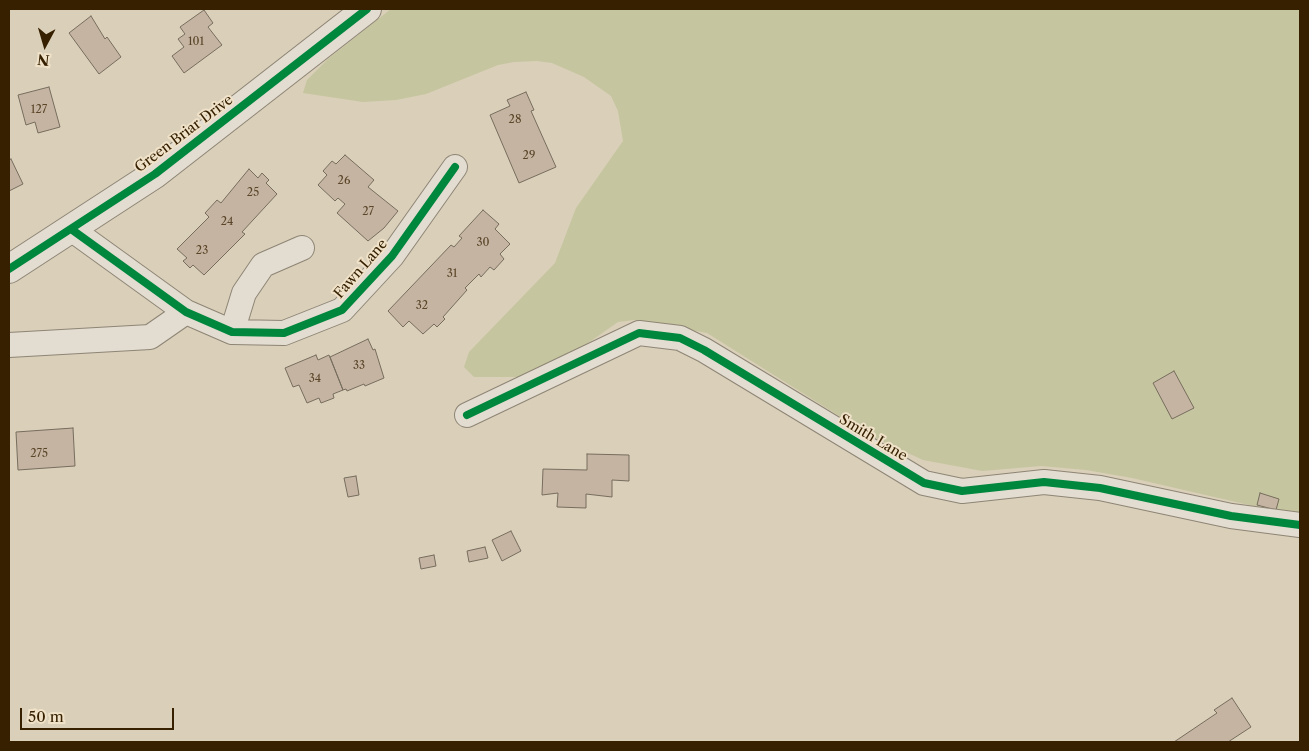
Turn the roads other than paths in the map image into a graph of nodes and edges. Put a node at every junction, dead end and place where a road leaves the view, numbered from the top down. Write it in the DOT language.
graph roads {
  1 [pos="367,9"];
  2 [pos="455,167"];
  3 [pos="71,229"];
  4 [pos="302,248"];
  5 [pos="9,269"];
  6 [pos="186,312"];
  7 [pos="232,332"];
  8 [pos="9,345"];
  9 [pos="467,415"];
  10 [pos="1300,525"];
  1 -- 3 [label="street, Green Briar Drive"];
  2 -- 7 [label="street, Fawn Lane"];
  3 -- 5 [label="street, Green Briar Drive"];
  3 -- 6 [label="street, Fawn Lane"];
  4 -- 7 [label="street"];
  6 -- 7 [label="street, Fawn Lane"];
  6 -- 8 [label="street"];
  9 -- 10 [label="street, Smith Lane"];
}
